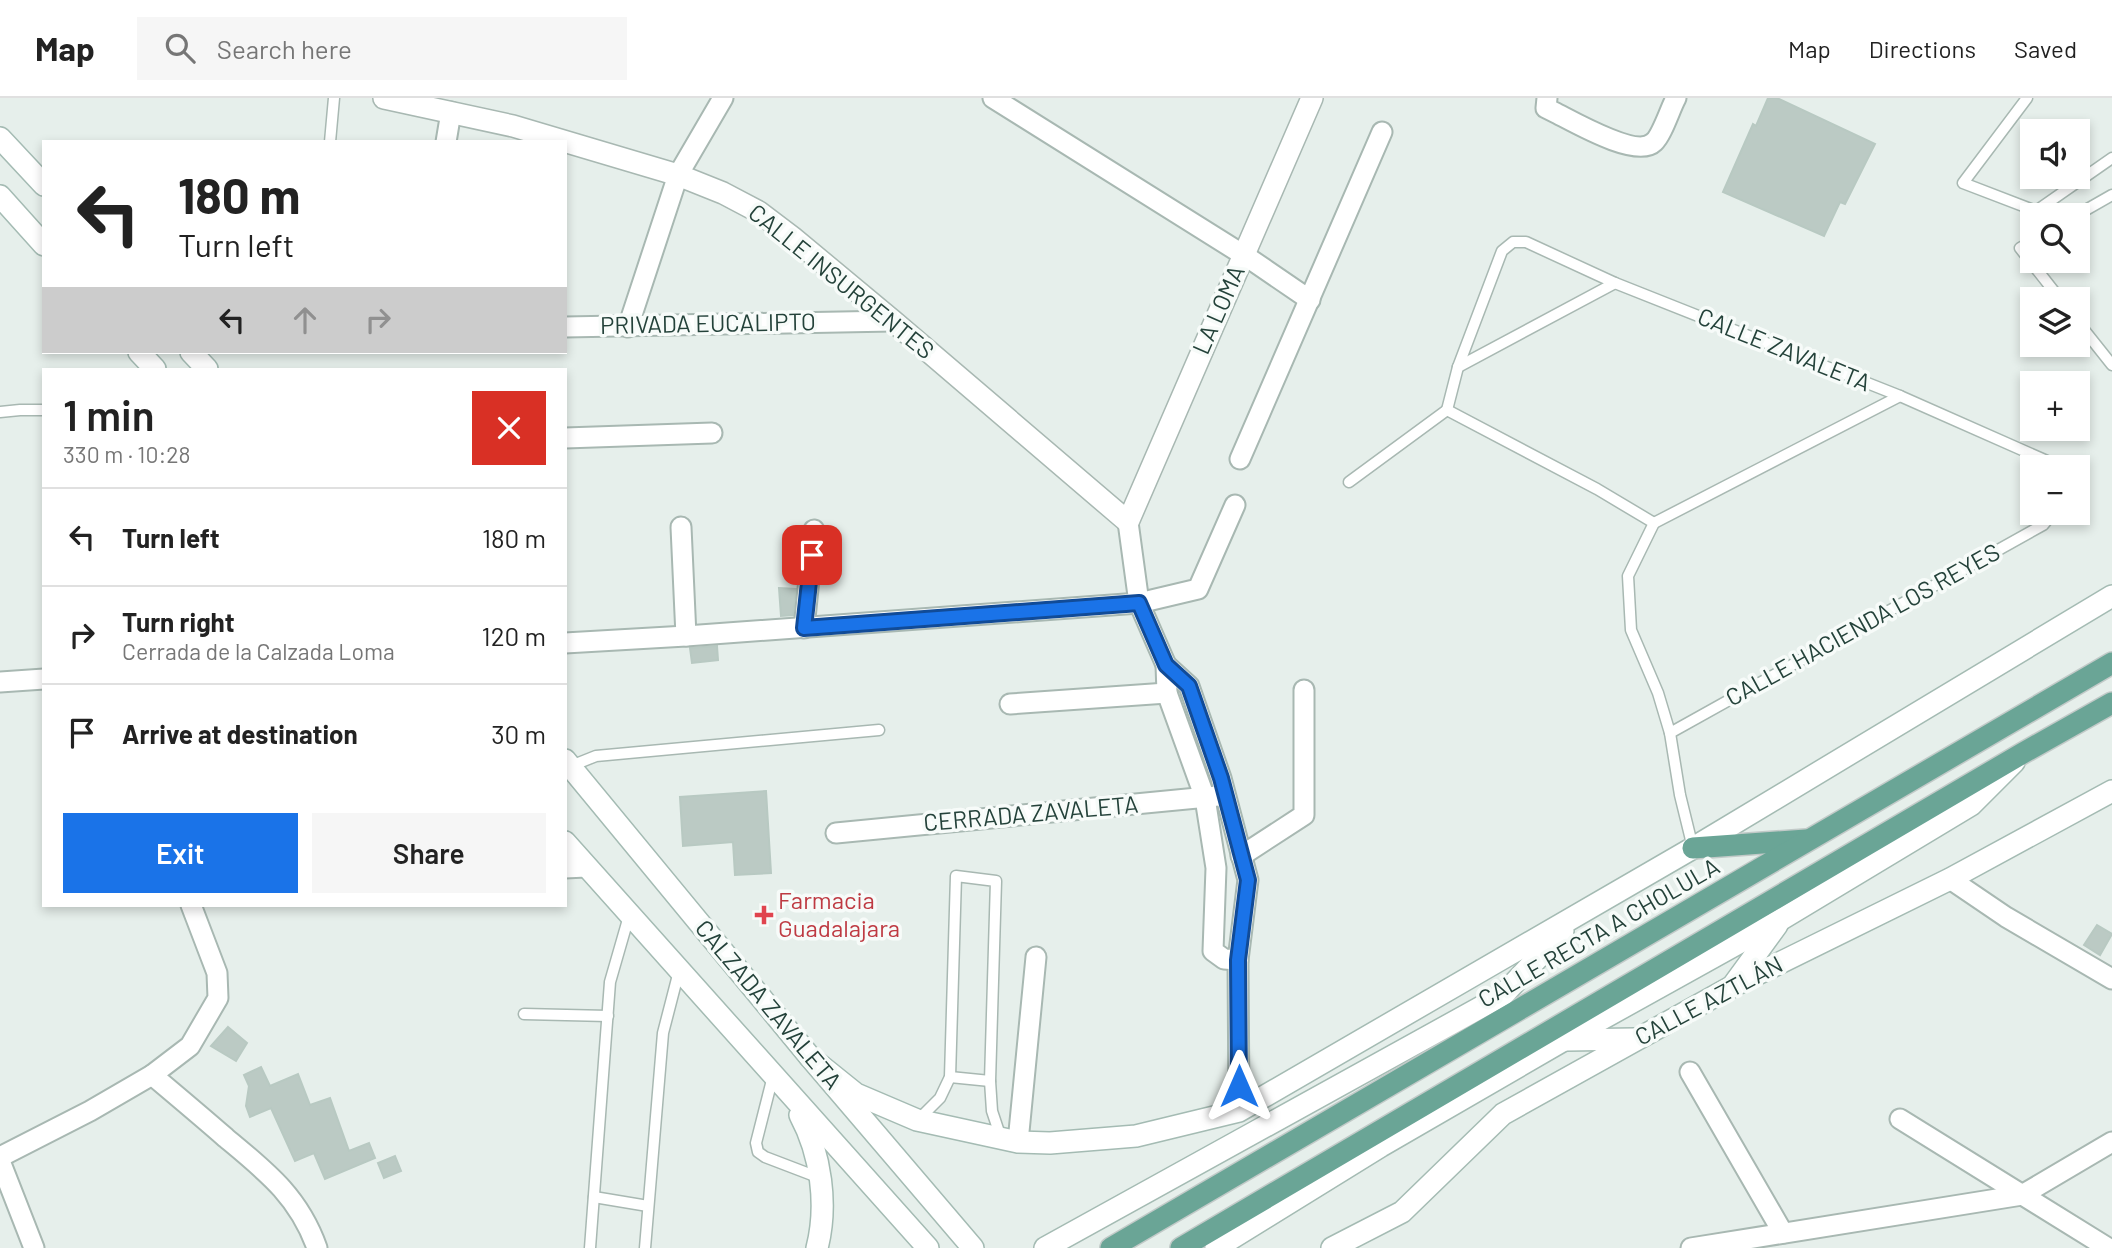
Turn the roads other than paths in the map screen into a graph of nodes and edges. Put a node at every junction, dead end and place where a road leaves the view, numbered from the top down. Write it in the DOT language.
graph roads {
  1 [pos="334,98"];
  2 [pos="384,98"];
  3 [pos="723,98"];
  4 [pos="993,98"];
  5 [pos="1312,98"];
  6 [pos="1546,98"];
  7 [pos="1675,98"];
  8 [pos="2027,98"];
  9 [pos="451,112"];
  10 [pos="1382,132"];
  11 [pos="513,134"];
  12 [pos="0,138"];
  13 [pos="330,140"];
  14 [pos="446,140"];
  15 [pos="537,140"];
  16 [pos="567,147"];
  17 [pos="2112,158"];
  18 [pos="678,175"];
  19 [pos="42,183"];
  20 [pos="2112,195"];
  21 [pos="0,196"];
  22 [pos="2090,208"];
  23 [pos="42,243"];
  24 [pos="1243,255"];
  25 [pos="2040,273"];
  26 [pos="1615,283"];
  27 [pos="2051,287"];
  28 [pos="1310,300"];
  29 [pos="893,321"];
  30 [pos="567,327"];
  31 [pos="628,327"];
  32 [pos="2090,337"];
  33 [pos="141,354"];
  34 [pos="193,354"];
  35 [pos="2112,365"];
  36 [pos="1458,367"];
  37 [pos="154,368"];
  38 [pos="206,368"];
  39 [pos="1900,396"];
  40 [pos="42,410"];
  41 [pos="1447,410"];
  42 [pos="0,412"];
  43 [pos="712,433"];
  44 [pos="567,438"];
  45 [pos="2033,455"];
  46 [pos="1240,459"];
  47 [pos="1349,482"];
  48 [pos="1235,505"];
  49 [pos="1128,522"];
  50 [pos="1654,523"];
  51 [pos="2043,525"];
  52 [pos="681,527"];
  53 [pos="814,530"];
  54 [pos="2112,596"];
  55 [pos="1139,603"];
  56 [pos="804,628"];
  57 [pos="686,636"];
  58 [pos="567,643"];
  59 [pos="2112,663"];
  60 [pos="1166,665"];
  61 [pos="42,679"];
  62 [pos="0,682"];
  63 [pos="1304,690"];
  64 [pos="1167,693"];
  65 [pos="2112,703"];
  66 [pos="1010,704"];
  67 [pos="879,730"];
  68 [pos="1670,733"];
  69 [pos="2023,753"];
  70 [pos="568,763"];
  71 [pos="2112,791"];
  72 [pos="1226,795"];
  73 [pos="1205,798"];
  74 [pos="836,832"];
  75 [pos="1812,840"];
  76 [pos="567,847"];
  77 [pos="1693,848"];
  78 [pos="1241,856"];
  79 [pos="576,867"];
  80 [pos="1950,879"];
  81 [pos="192,907"];
  82 [pos="1578,914"];
  83 [pos="630,915"];
  84 [pos="1780,920"];
  85 [pos="1036,957"];
  86 [pos="1238,960"];
  87 [pos="679,970"];
  88 [pos="2112,979"];
  89 [pos="1733,986"];
  90 [pos="524,1014"];
  91 [pos="608,1016"];
  92 [pos="1639,1039"];
  93 [pos="1564,1040"];
  94 [pos="810,1057"];
  95 [pos="1690,1072"];
  96 [pos="152,1076"];
  97 [pos="950,1077"];
  98 [pos="990,1081"];
  99 [pos="780,1082"];
  100 [pos="1239,1111"];
  101 [pos="1900,1119"];
  102 [pos="917,1120"];
  103 [pos="1010,1141"];
  104 [pos="2112,1142"];
  105 [pos="0,1159"];
  106 [pos="820,1178"];
  107 [pos="2022,1195"];
  108 [pos="594,1198"];
  109 [pos="648,1206"];
  110 [pos="1783,1233"];
  111 [pos="34,1248"];
  112 [pos="317,1248"];
  113 [pos="590,1248"];
  114 [pos="645,1248"];
  115 [pos="817,1248"];
  116 [pos="928,1248"];
  117 [pos="973,1248"];
  118 [pos="1045,1248"];
  119 [pos="1111,1248"];
  120 [pos="1181,1248"];
  121 [pos="1216,1248"];
  122 [pos="1332,1248"];
  123 [pos="1691,1248"];
  124 [pos="2108,1248"];
  1 -- 13 [label="lane"];
  2 -- 9 [label="main road, CALLE INSURGENTES"];
  3 -- 18 [label="street"];
  4 -- 24 [label="street"];
  5 -- 24 [label="main road, LA LOMA"];
  6 -- 7 [label="street"];
  8 -- 17 [label="lane"];
  9 -- 11 [label="main road, CALLE INSURGENTES"];
  9 -- 14 [label="street"];
  10 -- 28 [label="street"];
  11 -- 15 [label="main road, CALLE INSURGENTES"];
  12 -- 19 [label="main road"];
  16 -- 18 [label="main road, CALLE INSURGENTES"];
  18 -- 29 [label="main road, CALLE INSURGENTES"];
  18 -- 31 [label="street"];
  20 -- 22 [label="lane"];
  21 -- 23 [label="main road"];
  24 -- 28 [label="street"];
  24 -- 49 [label="main road, LA LOMA"];
  25 -- 27 [label="lane"];
  26 -- 36 [label="lane"];
  26 -- 36 [label="lane, CALLE ZAVALETA"];
  26 -- 39 [label="lane, CALLE ZAVALETA"];
  28 -- 46 [label="street"];
  29 -- 31 [label="street, PRIVADA EUCALIPTO"];
  29 -- 49 [label="main road, CALLE INSURGENTES"];
  30 -- 31 [label="street, PRIVADA EUCALIPTO"];
  32 -- 35 [label="lane"];
  33 -- 37 [label="main road"];
  34 -- 38 [label="main road"];
  36 -- 41 [label="lane"];
  39 -- 45 [label="lane, CALLE ZAVALETA"];
  39 -- 50 [label="lane"];
  40 -- 42 [label="lane"];
  41 -- 47 [label="lane"];
  41 -- 50 [label="lane"];
  43 -- 44 [label="street"];
  48 -- 55 [label="street"];
  49 -- 55 [label="street"];
  50 -- 68 [label="lane"];
  51 -- 68 [label="lane, CALLE HACIENDA LOS REYES"];
  52 -- 57 [label="street"];
  53 -- 56 [label="street"];
  54 -- 77 [label="main road, CALLE RECTA A CHOLULA"];
  55 -- 56 [label="street"];
  55 -- 60 [label="street"];
  56 -- 57 [label="street"];
  57 -- 58 [label="street"];
  59 -- 75 [label="main road, CALLE RECTA A CHOLULA"];
  60 -- 64 [label="street"];
  60 -- 72 [label="street"];
  61 -- 62 [label="street"];
  63 -- 78 [label="street"];
  64 -- 66 [label="street"];
  64 -- 73 [label="street"];
  65 -- 69 [label="main road"];
  67 -- 70 [label="lane"];
  68 -- 77 [label="lane"];
  69 -- 84 [label="main road"];
  69 -- 120 [label="main road"];
  70 -- 94 [label="main road, CALZADA ZAVALETA"];
  71 -- 80 [label="main road, CALLE AZTLÁN"];
  72 -- 73 [label="street, CERRADA ZAVALETA"];
  72 -- 78 [label="street"];
  73 -- 74 [label="street, CERRADA ZAVALETA"];
  73 -- 86 [label="street"];
  75 -- 77 [label="main road"];
  75 -- 119 [label="main road, CALLE RECTA A CHOLULA"];
  76 -- 79 [label="main road, CALZADA ZAVALETA"];
  77 -- 82 [label="main road, CALLE RECTA A CHOLULA"];
  78 -- 86 [label="street"];
  79 -- 83 [label="main road, CALZADA ZAVALETA"];
  80 -- 88 [label="street"];
  80 -- 89 [label="main road, CALLE AZTLÁN"];
  81 -- 96 [label="street"];
  82 -- 100 [label="main road, CALLE RECTA A CHOLULA"];
  82 -- 118 [label="main road"];
  83 -- 87 [label="main road, CALZADA ZAVALETA"];
  83 -- 91 [label="lane"];
  84 -- 89 [label="main road"];
  84 -- 93 [label="main road"];
  85 -- 103 [label="street"];
  86 -- 100 [label="street"];
  87 -- 99 [label="main road, CALZADA ZAVALETA"];
  87 -- 109 [label="lane"];
  89 -- 92 [label="main road, CALLE AZTLÁN"];
  90 -- 91 [label="lane"];
  91 -- 108 [label="lane"];
  92 -- 93 [label="main road"];
  92 -- 122 [label="main road, CALLE AZTLÁN"];
  93 -- 121 [label="main road"];
  94 -- 102 [label="main road, CALLE RECTA A CHOLULA"];
  94 -- 117 [label="main road, CALZADA ZAVALETA"];
  95 -- 110 [label="street"];
  96 -- 105 [label="street"];
  96 -- 112 [label="street"];
  97 -- 98 [label="lane"];
  97 -- 98 [label="lane"];
  97 -- 102 [label="lane"];
  98 -- 103 [label="lane"];
  99 -- 106 [label="main road"];
  99 -- 106 [label="lane"];
  99 -- 116 [label="main road, CALZADA ZAVALETA"];
  100 -- 103 [label="main road, CALLE RECTA A CHOLULA"];
  101 -- 107 [label="street"];
  102 -- 103 [label="main road, CALLE RECTA A CHOLULA"];
  104 -- 107 [label="street"];
  105 -- 111 [label="street"];
  106 -- 115 [label="main road"];
  107 -- 110 [label="street"];
  107 -- 124 [label="street"];
  108 -- 109 [label="lane"];
  108 -- 113 [label="lane"];
  109 -- 114 [label="lane"];
  110 -- 123 [label="street"];
}
